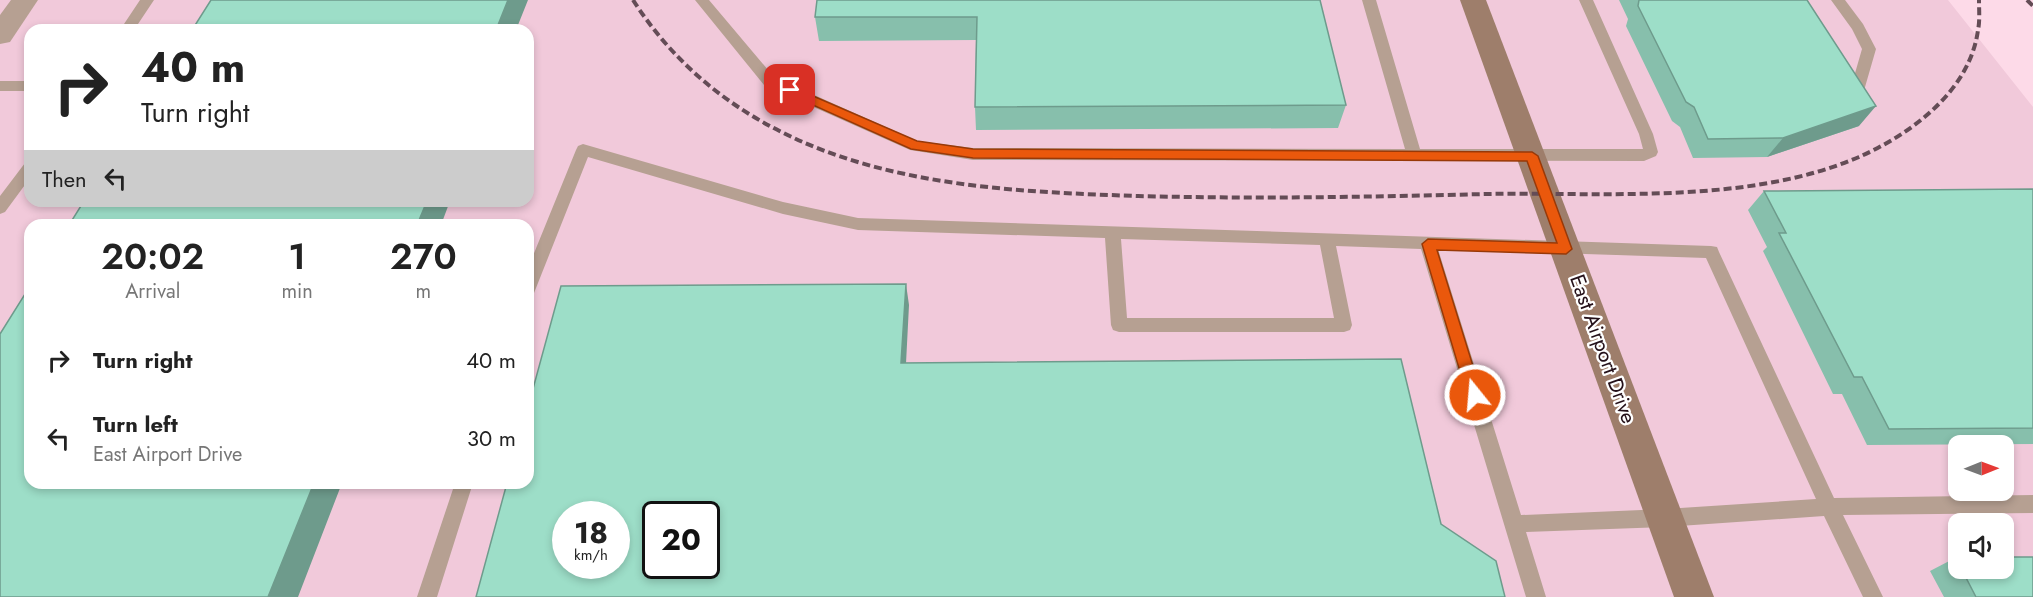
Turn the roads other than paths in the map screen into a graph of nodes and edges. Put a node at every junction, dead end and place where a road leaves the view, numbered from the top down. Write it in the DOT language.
graph roads {
  1 [pos="25,0"];
  2 [pos="147,0"];
  3 [pos="702,0"];
  4 [pos="1370,0"];
  5 [pos="1473,0"];
  6 [pos="1586,0"];
  7 [pos="1838,0"];
  8 [pos="131,24"];
  9 [pos="0,35"];
  10 [pos="0,86"];
  11 [pos="24,86"];
  12 [pos="1856,94"];
  13 [pos="1414,155"];
  14 [pos="1532,156"];
  15 [pos="24,175"];
  16 [pos="0,208"];
  17 [pos="1113,233"];
  18 [pos="1328,241"];
  19 [pos="1428,244"];
  20 [pos="1566,249"];
  21 [pos="534,273"];
  22 [pos="462,489"];
  23 [pos="2033,504"];
  24 [pos="1829,507"];
  25 [pos="1665,518"];
  26 [pos="1514,524"];
  27 [pos="428,597"];
  28 [pos="1536,597"];
  29 [pos="1694,597"];
  30 [pos="1873,597"];
  1 -- 9 [label="street"];
  2 -- 8 [label="lane"];
  3 -- 13 [label="lane"];
  4 -- 13 [label="lane"];
  5 -- 14 [label="main road, East Airport Drive"];
  6 -- 14 [label="lane"];
  7 -- 12 [label="lane"];
  10 -- 11 [label="lane"];
  13 -- 14 [label="lane"];
  14 -- 20 [label="main road, East Airport Drive"];
  15 -- 16 [label="lane"];
  17 -- 18 [label="lane"];
  17 -- 18 [label="lane"];
  17 -- 21 [label="lane"];
  18 -- 19 [label="lane"];
  19 -- 20 [label="lane"];
  19 -- 26 [label="lane"];
  20 -- 24 [label="lane"];
  20 -- 25 [label="main road, East Airport Drive"];
  22 -- 27 [label="lane"];
  23 -- 24 [label="lane"];
  24 -- 25 [label="lane"];
  24 -- 30 [label="lane"];
  25 -- 26 [label="lane"];
  25 -- 29 [label="main road, East Airport Drive"];
  26 -- 28 [label="lane"];
}
